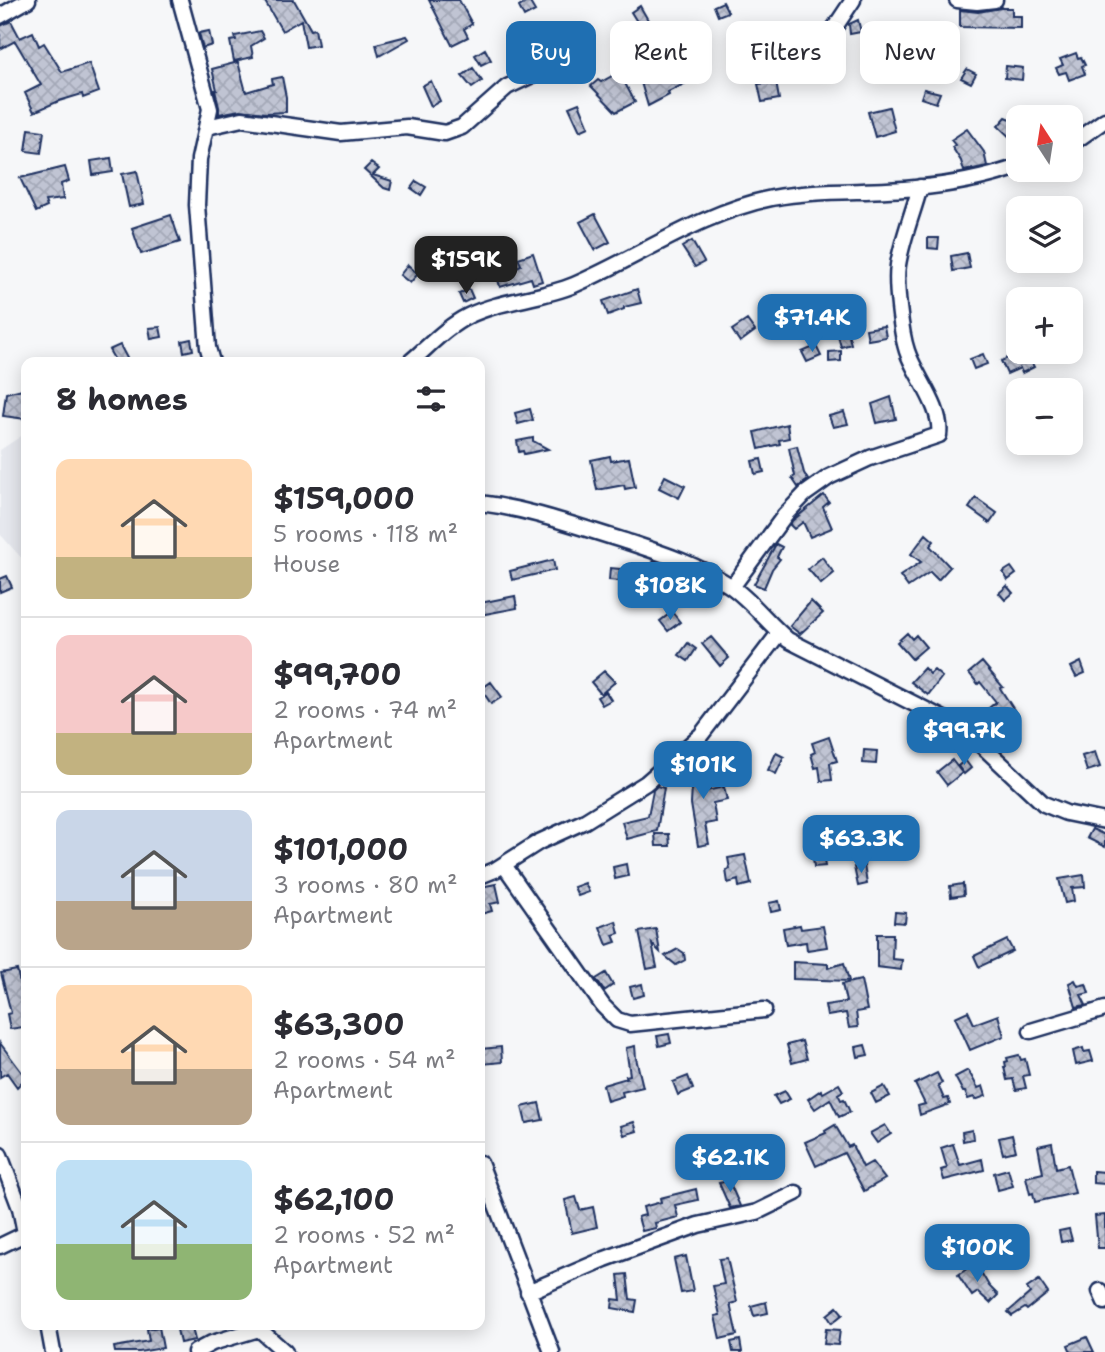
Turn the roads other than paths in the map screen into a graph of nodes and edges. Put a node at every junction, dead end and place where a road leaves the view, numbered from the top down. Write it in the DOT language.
graph roads {
  1 [pos="28,0"];
  2 [pos="180,0"];
  3 [pos="853,0"];
  4 [pos="957,0"];
  5 [pos="995,0"];
  6 [pos="0,16"];
  7 [pos="839,21"];
  8 [pos="513,84"];
  9 [pos="1105,120"];
  10 [pos="208,127"];
  11 [pos="1083,136"];
  12 [pos="1006,170"];
  13 [pos="920,187"];
  14 [pos="211,357"];
  15 [pos="416,357"];
  16 [pos="485,504"];
  17 [pos="732,587"];
  18 [pos="779,633"];
  19 [pos="1105,821"];
  20 [pos="503,865"];
  21 [pos="485,874"];
  22 [pos="1105,1009"];
  23 [pos="764,1010"];
  24 [pos="1031,1031"];
  25 [pos="0,1155"];
  26 [pos="485,1176"];
  27 [pos="796,1194"];
  28 [pos="21,1213"];
  29 [pos="21,1238"];
  30 [pos="0,1246"];
  31 [pos="528,1292"];
  32 [pos="49,1330"];
  33 [pos="249,1330"];
  34 [pos="261,1330"];
  35 [pos="53,1352"];
  36 [pos="195,1352"];
  37 [pos="285,1352"];
  38 [pos="552,1352"];
  1 -- 6 [label="street"];
  2 -- 10 [label="street"];
  3 -- 7 [label="street"];
  4 -- 5 [label="street"];
  8 -- 10 [label="street"];
  9 -- 11 [label="street"];
  10 -- 14 [label="street"];
  12 -- 13 [label="street"];
  13 -- 15 [label="street"];
  13 -- 17 [label="street"];
  16 -- 17 [label="street"];
  17 -- 18 [label="street"];
  18 -- 19 [label="street"];
  18 -- 20 [label="street"];
  20 -- 21 [label="street"];
  20 -- 23 [label="street"];
  22 -- 24 [label="street"];
  25 -- 28 [label="street"];
  26 -- 31 [label="street"];
  27 -- 31 [label="street"];
  29 -- 30 [label="street"];
  31 -- 38 [label="street"];
  32 -- 35 [label="street"];
  33 -- 36 [label="street"];
  34 -- 37 [label="street"];
}
